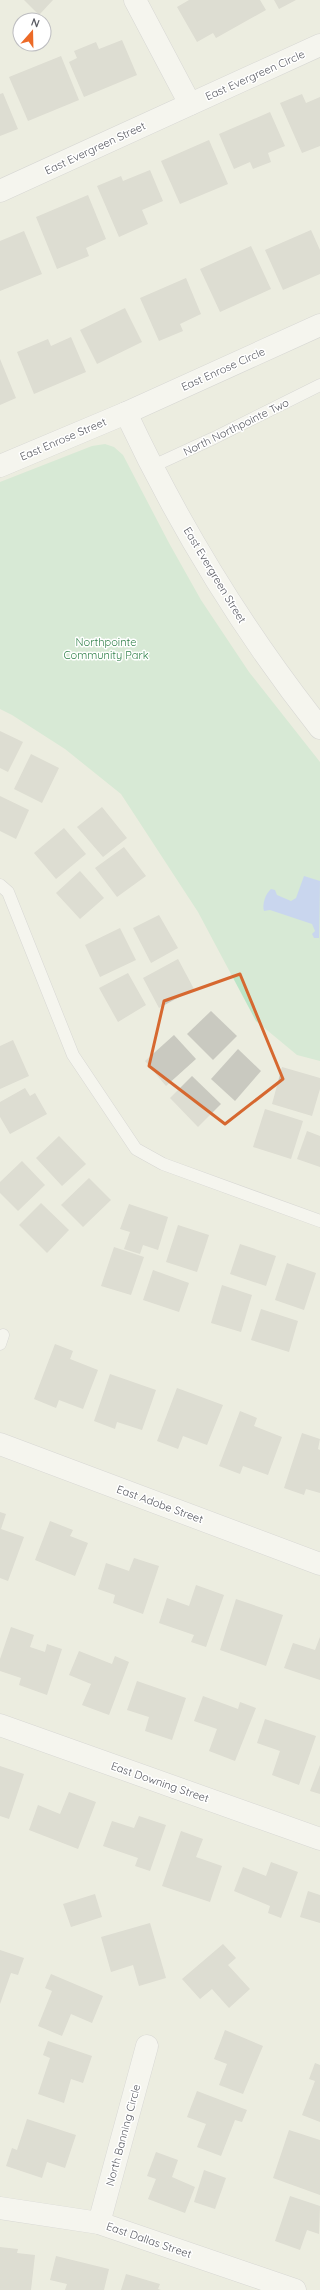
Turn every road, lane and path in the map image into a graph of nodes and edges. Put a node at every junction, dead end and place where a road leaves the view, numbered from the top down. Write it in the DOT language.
graph roads {
  1 [pos="136,0"];
  2 [pos="320,45"];
  3 [pos="190,104"];
  4 [pos="0,191"];
  5 [pos="320,325"];
  6 [pos="320,385"];
  7 [pos="126,413"];
  8 [pos="0,466"];
  9 [pos="151,467"];
  10 [pos="320,728"];
  11 [pos="0,885"];
  12 [pos="320,1221"];
  13 [pos="0,1444"];
  14 [pos="320,1564"];
  15 [pos="0,1725"];
  16 [pos="320,1839"];
  17 [pos="147,2046"];
  18 [pos="0,2208"];
  19 [pos="99,2223"];
  20 [pos="294,2290"];
  1 -- 3 [label="street"];
  2 -- 3 [label="street, East Evergreen Circle"];
  3 -- 4 [label="street, East Evergreen Street"];
  5 -- 7 [label="street, East Enrose Circle"];
  6 -- 9 [label="lane, North Northpointe Two"];
  7 -- 8 [label="street, East Enrose Street"];
  7 -- 9 [label="street, East Evergreen Street"];
  9 -- 10 [label="street, East Evergreen Street"];
  11 -- 12 [label="lane"];
  13 -- 14 [label="street, East Adobe Street"];
  15 -- 16 [label="street, East Downing Street"];
  17 -- 19 [label="street, North Banning Circle"];
  18 -- 19 [label="street, East Dallas Street"];
  19 -- 20 [label="street, East Dallas Street"];
}
